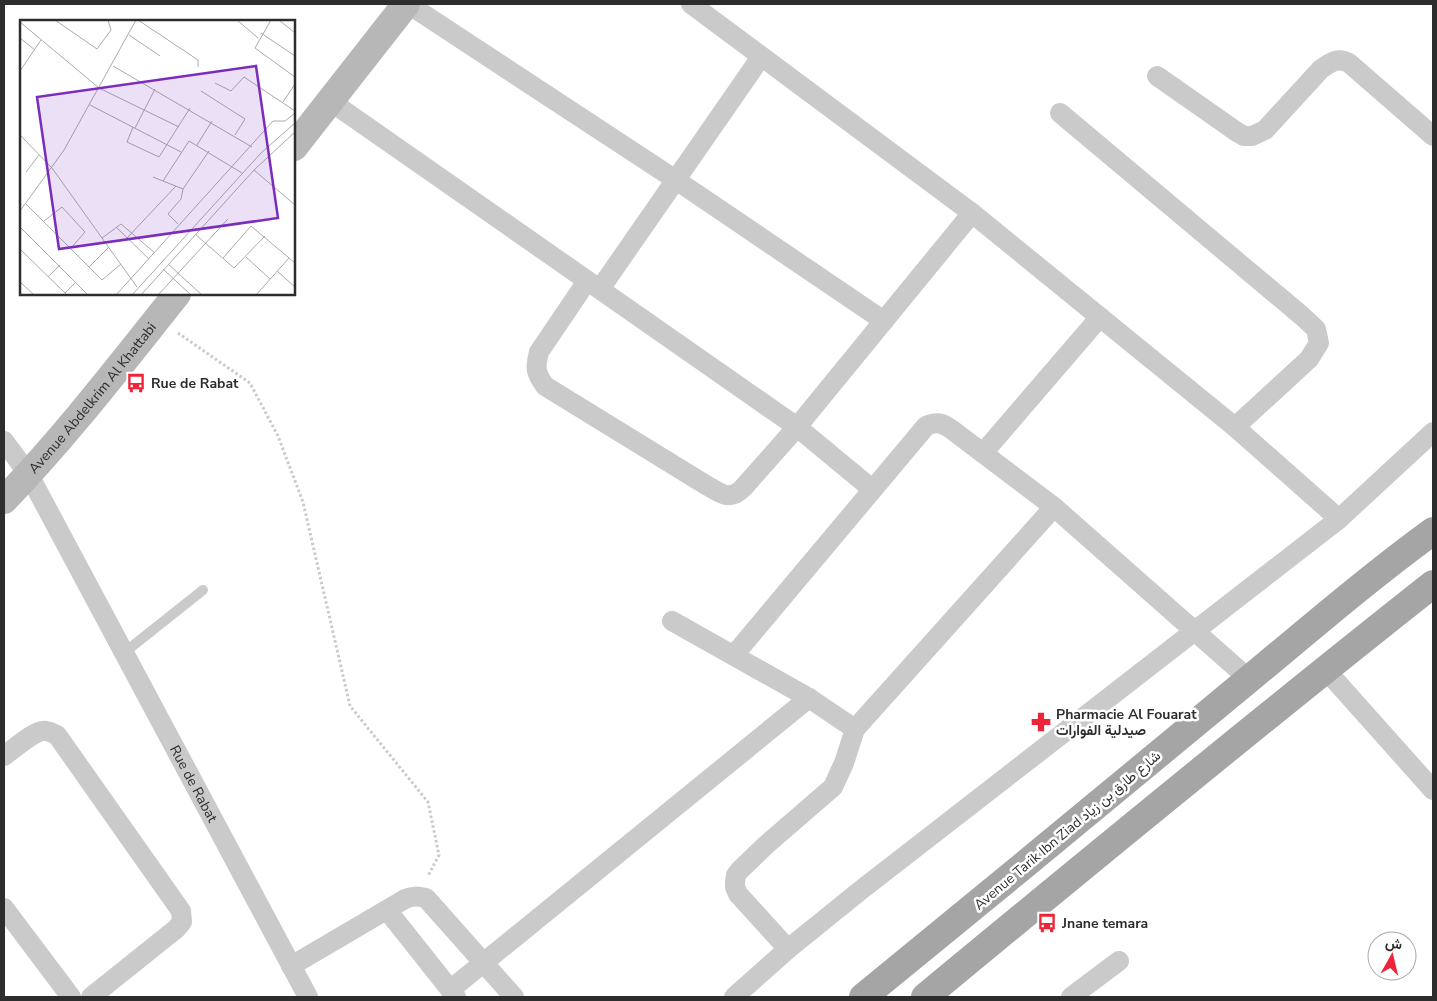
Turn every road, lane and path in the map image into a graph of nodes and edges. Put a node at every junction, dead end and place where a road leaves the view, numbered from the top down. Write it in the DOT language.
graph roads {
  1 [pos="407,4"];
  2 [pos="691,4"];
  3 [pos="761,57"];
  4 [pos="1157,76"];
  5 [pos="330,101"];
  6 [pos="1060,113"];
  7 [pos="1433,136"];
  8 [pos="295,146"];
  9 [pos="676,180"];
  10 [pos="972,212"];
  11 [pos="594,285"];
  12 [pos="176,295"];
  13 [pos="1100,316"];
  14 [pos="157,319"];
  15 [pos="884,321"];
  16 [pos="797,426"];
  17 [pos="1235,427"];
  18 [pos="1433,432"];
  19 [pos="4,441"];
  20 [pos="982,453"];
  21 [pos="29,475"];
  22 [pos="872,489"];
  23 [pos="4,500"];
  24 [pos="1054,507"];
  25 [pos="1339,520"];
  26 [pos="1433,531"];
  27 [pos="1433,584"];
  28 [pos="203,590"];
  29 [pos="672,622"];
  30 [pos="1195,630"];
  31 [pos="125,652"];
  32 [pos="734,655"];
  33 [pos="1325,669"];
  34 [pos="1250,679"];
  35 [pos="809,698"];
  36 [pos="855,728"];
  37 [pos="4,756"];
  38 [pos="1433,790"];
  39 [pos="418,896"];
  40 [pos="4,908"];
  41 [pos="387,910"];
  42 [pos="788,949"];
  43 [pos="1119,961"];
  44 [pos="484,963"];
  45 [pos="291,966"];
  46 [pos="453,994"];
  47 [pos="71,997"];
  48 [pos="91,997"];
  49 [pos="308,997"];
  50 [pos="514,997"];
  51 [pos="734,997"];
  52 [pos="864,997"];
  53 [pos="926,997"];
  54 [pos="1071,997"];
  1 -- 5 [label="main road"];
  1 -- 9 [label="street"];
  2 -- 3 [label="street"];
  3 -- 9 [label="street"];
  3 -- 10 [label="street"];
  4 -- 7 [label="street"];
  5 -- 8 [label="main road"];
  5 -- 11 [label="street"];
  6 -- 17 [label="street"];
  9 -- 11 [label="street"];
  9 -- 15 [label="street"];
  10 -- 13 [label="street"];
  10 -- 15 [label="street"];
  11 -- 16 [label="street"];
  11 -- 16 [label="street"];
  12 -- 14 [label="main road, Avenue Abdelkrim Al Khattabi"];
  13 -- 17 [label="street"];
  13 -- 20 [label="street"];
  14 -- 21 [label="main road, Avenue Abdelkrim Al Khattabi"];
  14 -- 39 [label="path"];
  15 -- 16 [label="street"];
  16 -- 22 [label="street"];
  17 -- 25 [label="street"];
  18 -- 25 [label="street"];
  19 -- 21 [label="street, Rue de Rabat"];
  20 -- 22 [label="street"];
  20 -- 24 [label="street"];
  21 -- 23 [label="main road, Avenue Abdelkrim Al Khattabi"];
  21 -- 31 [label="street, Rue de Rabat"];
  22 -- 32 [label="street"];
  24 -- 30 [label="street"];
  24 -- 36 [label="street"];
  25 -- 30 [label="street"];
  26 -- 34 [label="main road, Avenue Tarik Ibn Ziad شارع طارق بن زياد"];
  27 -- 33 [label="main road"];
  28 -- 31 [label="lane"];
  29 -- 32 [label="street"];
  30 -- 34 [label="street"];
  30 -- 42 [label="street"];
  31 -- 45 [label="street, Rue de Rabat"];
  32 -- 35 [label="street"];
  33 -- 38 [label="street"];
  33 -- 53 [label="main road"];
  34 -- 52 [label="main road, Avenue Tarik Ibn Ziad شارع طارق بن زياد"];
  35 -- 36 [label="street"];
  35 -- 44 [label="street"];
  36 -- 42 [label="street"];
  37 -- 48 [label="street"];
  39 -- 41 [label="street"];
  39 -- 44 [label="street"];
  40 -- 47 [label="street"];
  41 -- 45 [label="street"];
  41 -- 46 [label="street"];
  42 -- 51 [label="street"];
  43 -- 54 [label="street"];
  44 -- 46 [label="street"];
  44 -- 50 [label="street"];
  45 -- 49 [label="street, Rue de Rabat"];
}
